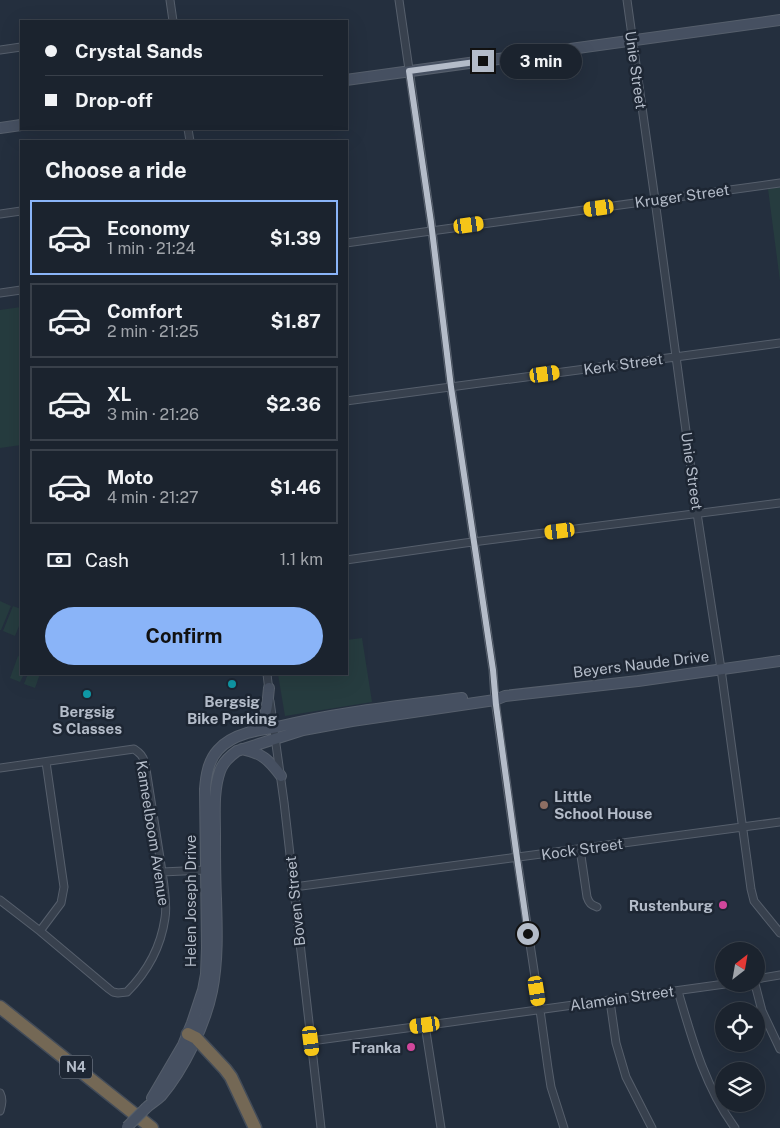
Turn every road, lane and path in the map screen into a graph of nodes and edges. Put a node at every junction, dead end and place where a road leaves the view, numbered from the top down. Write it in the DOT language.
graph roads {
  1 [pos="170,0"];
  2 [pos="400,0"];
  3 [pos="626,0"];
  4 [pos="173,20"];
  5 [pos="780,20"];
  6 [pos="632,40"];
  7 [pos="20,47"];
  8 [pos="0,50"];
  9 [pos="409,71"];
  10 [pos="348,80"];
  11 [pos="20,125"];
  12 [pos="0,128"];
  13 [pos="780,183"];
  14 [pos="655,200"];
  15 [pos="20,211"];
  16 [pos="0,214"];
  17 [pos="431,230"];
  18 [pos="348,244"];
  19 [pos="20,290"];
  20 [pos="0,293"];
  21 [pos="780,343"];
  22 [pos="676,357"];
  23 [pos="451,387"];
  24 [pos="348,400"];
  25 [pos="780,502"];
  26 [pos="698,513"];
  27 [pos="474,542"];
  28 [pos="348,560"];
  29 [pos="780,661"];
  30 [pos="721,669"];
  31 [pos="267,675"];
  32 [pos="269,688"];
  33 [pos="499,696"];
  34 [pos="248,732"];
  35 [pos="275,733"];
  36 [pos="241,749"];
  37 [pos="46,762"];
  38 [pos="0,768"];
  39 [pos="281,776"];
  40 [pos="780,822"];
  41 [pos="742,827"];
  42 [pos="580,849"];
  43 [pos="517,858"];
  44 [pos="215,859"];
  45 [pos="205,870"];
  46 [pos="162,872"];
  47 [pos="294,887"];
  48 [pos="0,900"];
  49 [pos="597,907"];
  50 [pos="40,931"];
  51 [pos="780,933"];
  52 [pos="780,975"];
  53 [pos="765,978"];
  54 [pos="715,985"];
  55 [pos="678,991"];
  56 [pos="757,992"];
  57 [pos="610,1001"];
  58 [pos="0,1007"];
  59 [pos="540,1010"];
  60 [pos="425,1025"];
  61 [pos="192,1036"];
  62 [pos="311,1041"];
  63 [pos="780,1050"];
  64 [pos="0,1093"];
  65 [pos="1,1108"];
  66 [pos="127,1127"];
  67 [pos="152,1128"];
  68 [pos="255,1128"];
  69 [pos="321,1128"];
  70 [pos="441,1128"];
  71 [pos="564,1128"];
  72 [pos="652,1128"];
  73 [pos="735,1128"];
  1 -- 4 [label="street"];
  2 -- 9 [label="street"];
  3 -- 6 [label="street, Unie Street"];
  5 -- 6 [label="street"];
  6 -- 9 [label="street"];
  6 -- 14 [label="street, Unie Street"];
  7 -- 8 [label="street"];
  9 -- 10 [label="street"];
  9 -- 17 [label="street"];
  11 -- 12 [label="street"];
  13 -- 14 [label="street, Kruger Street"];
  14 -- 17 [label="street, Kruger Street"];
  14 -- 22 [label="street, Unie Street"];
  15 -- 16 [label="street"];
  17 -- 18 [label="street, Kruger Street"];
  17 -- 23 [label="street"];
  19 -- 20 [label="street"];
  21 -- 22 [label="street, Kerk Street"];
  22 -- 23 [label="street, Kerk Street"];
  22 -- 26 [label="street, Unie Street"];
  23 -- 24 [label="street, Kerk Street"];
  23 -- 27 [label="street"];
  25 -- 26 [label="street"];
  26 -- 27 [label="street"];
  26 -- 30 [label="street, Unie Street"];
  27 -- 28 [label="street"];
  27 -- 33 [label="street"];
  29 -- 30 [label="street, Beyers Naude Drive"];
  30 -- 33 [label="street, Beyers Naude Drive"];
  30 -- 41 [label="street, Unie Street"];
  31 -- 32 [label="street, Boven Street"];
  32 -- 34 [label="street"];
  32 -- 35 [label="street, Boven Street"];
  33 -- 35 [label="street, Beyers Naude Drive"];
  33 -- 43 [label="street"];
  34 -- 35 [label="street, Helen Joseph Drive"];
  34 -- 45 [label="street, Helen Joseph Drive"];
  35 -- 36 [label="street, Helen Joseph Drive"];
  35 -- 39 [label="street, Boven Street"];
  36 -- 39 [label="street"];
  36 -- 44 [label="street, Helen Joseph Drive"];
  37 -- 38 [label="street"];
  37 -- 46 [label="street, Kameelboom Avenue"];
  37 -- 50 [label="street"];
  39 -- 47 [label="street, Boven Street"];
  40 -- 41 [label="street, Kock Street"];
  41 -- 42 [label="street, Kock Street"];
  41 -- 51 [label="street, Unie Street"];
  42 -- 43 [label="street, Kock Street"];
  42 -- 49 [label="street"];
  43 -- 47 [label="street, Kock Street"];
  43 -- 59 [label="street"];
  44 -- 45 [label="street"];
  44 -- 61 [label="street, Helen Joseph Drive"];
  45 -- 46 [label="street"];
  45 -- 61 [label="street, Helen Joseph Drive"];
  46 -- 50 [label="street, Kameelboom Avenue"];
  47 -- 62 [label="street, Boven Street"];
  48 -- 50 [label="street"];
  52 -- 53 [label="street"];
  54 -- 55 [label="street, Alamein Street"];
  55 -- 57 [label="street, Alamein Street"];
  55 -- 73 [label="street"];
  56 -- 63 [label="street"];
  57 -- 59 [label="street, Alamein Street"];
  57 -- 72 [label="street"];
  58 -- 67 [label="highway, N4"];
  59 -- 60 [label="street, Alamein Street"];
  59 -- 71 [label="street"];
  60 -- 62 [label="street, Alamein Street"];
  60 -- 70 [label="street"];
  61 -- 66 [label="street, Helen Joseph Drive, bridge"];
  61 -- 68 [label="highway"];
  62 -- 69 [label="street, Boven Street"];
  64 -- 65 [label="street"];
}
